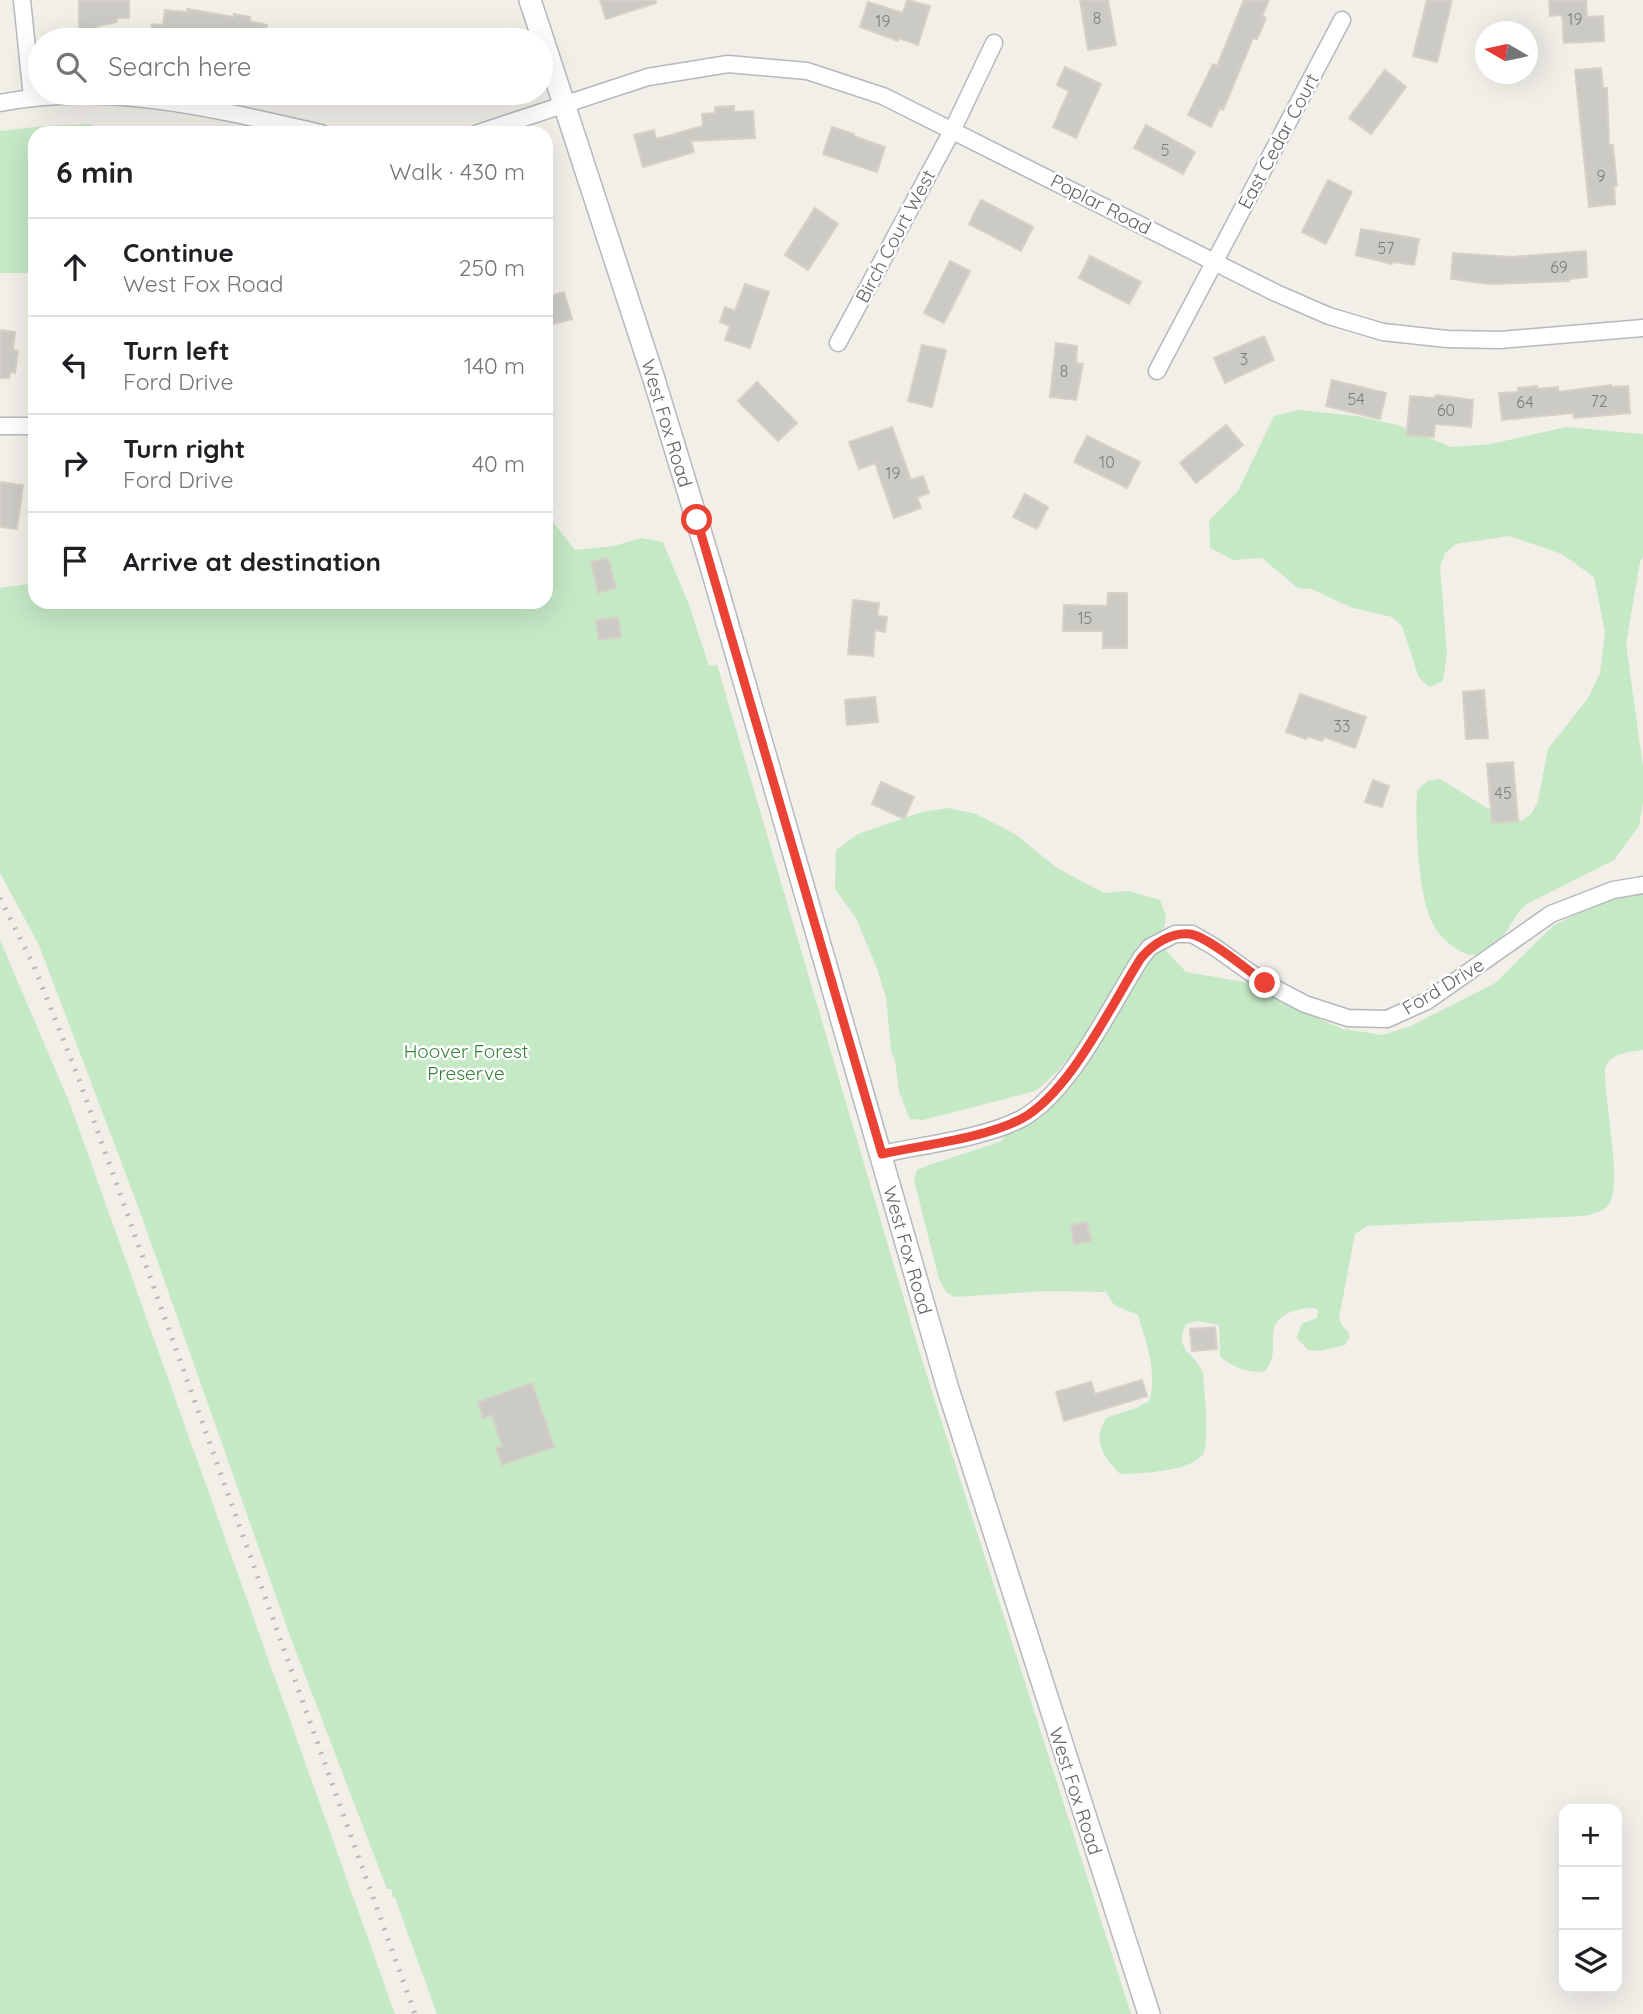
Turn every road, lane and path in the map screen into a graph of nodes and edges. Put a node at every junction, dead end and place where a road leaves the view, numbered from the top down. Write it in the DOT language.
graph roads {
  1 [pos="22,0"];
  2 [pos="530,0"];
  3 [pos="1342,20"];
  4 [pos="539,28"];
  5 [pos="994,43"];
  6 [pos="28,59"];
  7 [pos="553,70"];
  8 [pos="28,99"];
  9 [pos="0,103"];
  10 [pos="564,104"];
  11 [pos="197,105"];
  12 [pos="290,126"];
  13 [pos="502,126"];
  14 [pos="953,129"];
  15 [pos="1213,261"];
  16 [pos="1643,327"];
  17 [pos="838,344"];
  18 [pos="1157,371"];
  19 [pos="0,426"];
  20 [pos="28,426"];
  21 [pos="1643,885"];
  22 [pos="882,1154"];
  23 [pos="1149,2014"];
  1 -- 6 [label="street"];
  2 -- 4 [label="street, West Fox Road"];
  3 -- 15 [label="street, East Cedar Court"];
  5 -- 14 [label="street, Birch Court West"];
  7 -- 10 [label="street, West Fox Road"];
  8 -- 9 [label="street"];
  10 -- 13 [label="street, Poplar Road"];
  10 -- 14 [label="street, Poplar Road"];
  10 -- 22 [label="street, West Fox Road"];
  11 -- 12 [label="street"];
  14 -- 15 [label="street, Poplar Road"];
  14 -- 17 [label="street, Birch Court West"];
  15 -- 16 [label="street, Poplar Road"];
  15 -- 18 [label="street, East Cedar Court"];
  19 -- 20 [label="street"];
  21 -- 22 [label="street, Ford Drive"];
  22 -- 23 [label="street, West Fox Road"];
}
